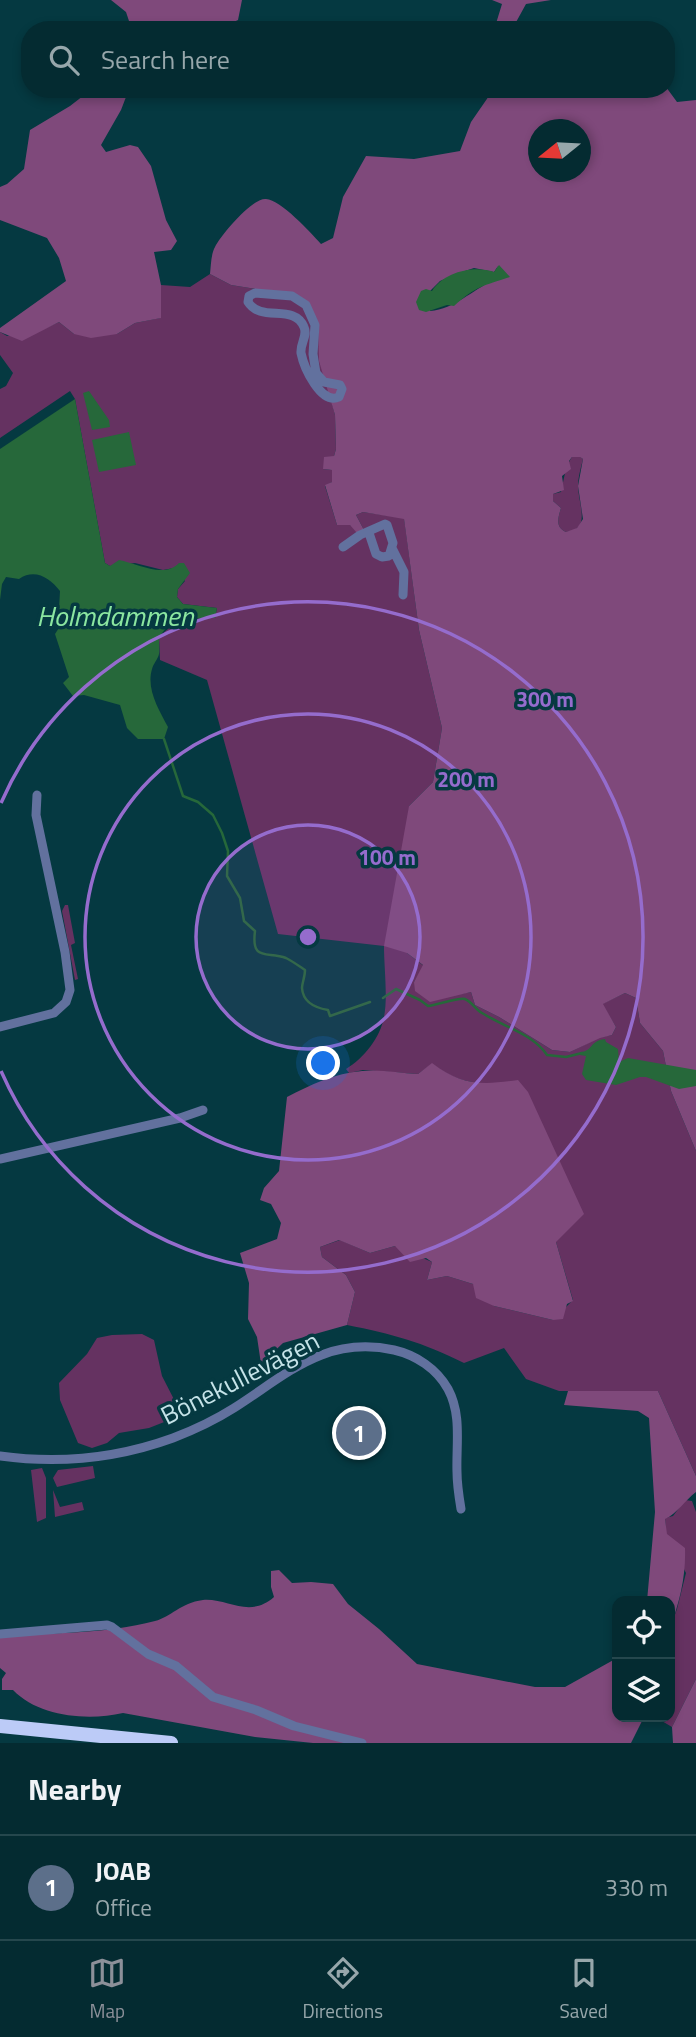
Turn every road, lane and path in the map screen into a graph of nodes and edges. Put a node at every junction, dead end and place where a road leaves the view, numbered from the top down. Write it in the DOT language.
graph roads {
  1 [pos="328,398"];
  2 [pos="369,533"];
  3 [pos="344,547"];
  4 [pos="392,548"];
  5 [pos="403,595"];
  6 [pos="37,795"];
  7 [pos="0,1027"];
  8 [pos="203,1110"];
  9 [pos="0,1159"];
  10 [pos="0,1456"];
  11 [pos="461,1509"];
  12 [pos="0,1634"];
  13 [pos="0,1726"];
  14 [pos="171,1743"];
  15 [pos="362,1743"];
  1 -- 1 [label="street"];
  2 -- 3 [label="street"];
  2 -- 4 [label="street"];
  2 -- 4 [label="street"];
  4 -- 5 [label="street"];
  6 -- 7 [label="street"];
  8 -- 9 [label="street"];
  10 -- 11 [label="street, Bönekullevägen"];
  12 -- 15 [label="street"];
  13 -- 14 [label="highway"];
}
